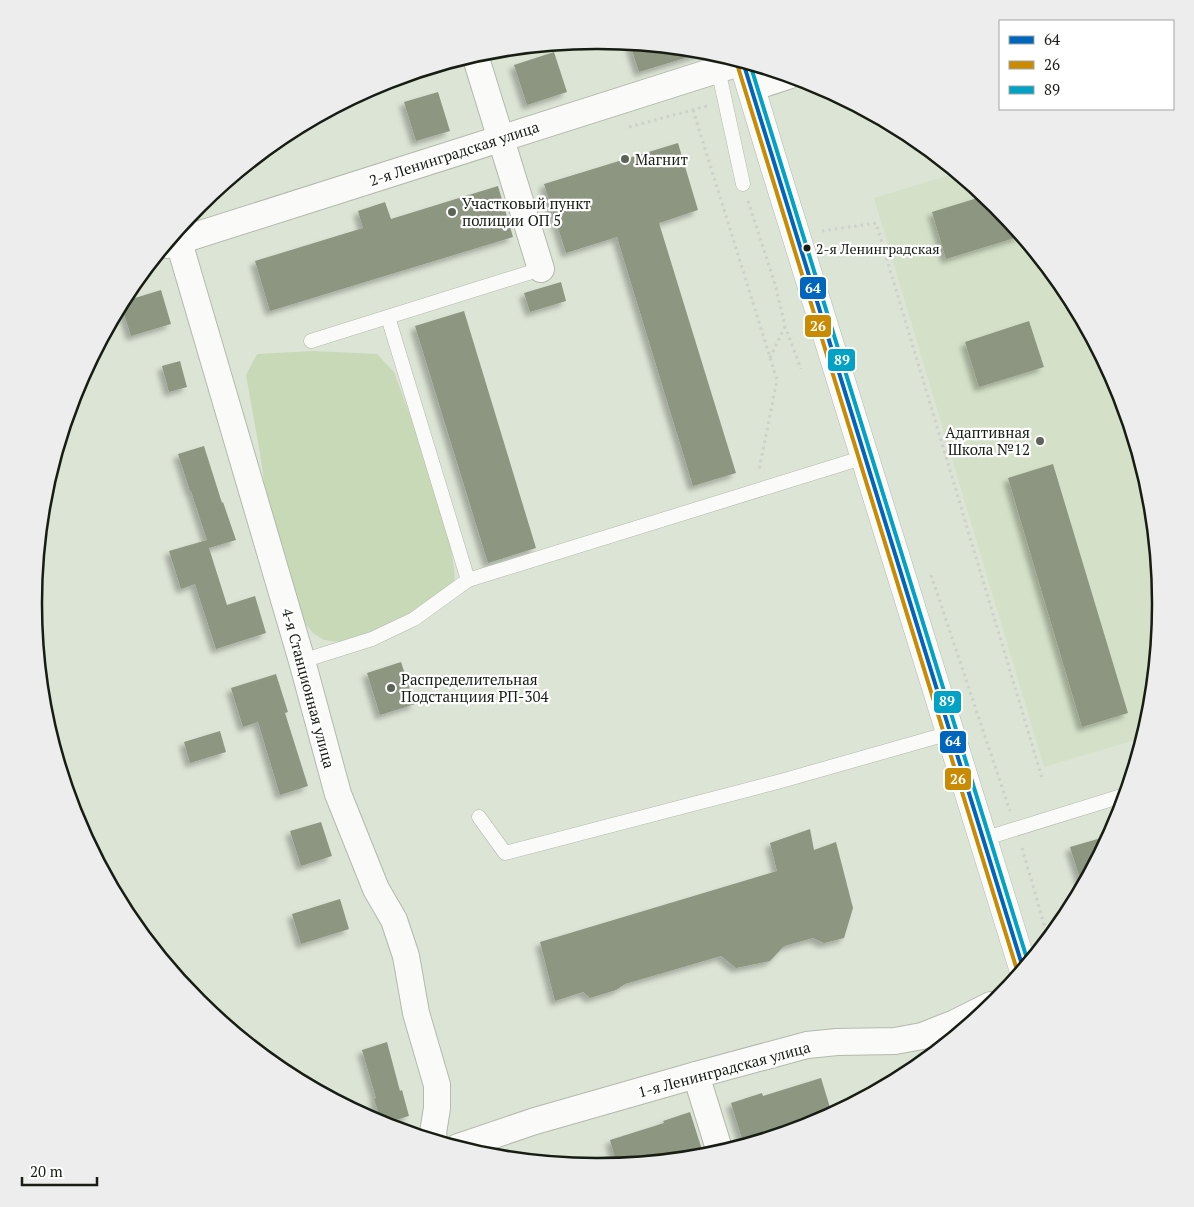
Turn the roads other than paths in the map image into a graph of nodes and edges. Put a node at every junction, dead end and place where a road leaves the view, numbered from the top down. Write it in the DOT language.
graph roads {
  1 [pos="477,63"];
  2 [pos="729,65"];
  3 [pos="734,66"];
  4 [pos="736,67"];
  5 [pos="778,79"];
  6 [pos="751,88"];
  7 [pos="501,138"];
  8 [pos="743,184"];
  9 [pos="181,237"];
  10 [pos="175,244"];
  11 [pos="541,269"];
  12 [pos="388,317"];
  13 [pos="311,341"];
  14 [pos="865,458"];
  15 [pos="468,580"];
  16 [pos="302,661"];
  17 [pos="950,732"];
  18 [pos="1116,797"];
  19 [pos="478,817"];
  20 [pos="983,839"];
  21 [pos="1023,958"];
  22 [pos="965,1018"];
  23 [pos="696,1075"];
  24 [pos="433,1133"];
  25 [pos="470,1143"];
  26 [pos="718,1144"];
  1 -- 7 [label="street"];
  2 -- 7 [label="street, 2-я Ленинградская улица"];
  3 -- 8 [label="lane"];
  4 -- 6 [label="main road"];
  5 -- 6 [label="street"];
  6 -- 14 [label="main road"];
  7 -- 9 [label="street, 2-я Ленинградская улица"];
  7 -- 11 [label="street"];
  10 -- 16 [label="street, 4-я Станционная улица"];
  11 -- 12 [label="lane"];
  12 -- 13 [label="lane"];
  12 -- 15 [label="lane"];
  14 -- 15 [label="lane"];
  14 -- 17 [label="main road"];
  15 -- 16 [label="lane"];
  16 -- 24 [label="street, 4-я Станционная улица"];
  17 -- 19 [label="lane"];
  17 -- 20 [label="main road"];
  18 -- 20 [label="lane"];
  20 -- 21 [label="main road"];
  22 -- 23 [label="street, 1-я Ленинградская улица"];
  23 -- 25 [label="street, 1-я Ленинградская улица"];
  23 -- 26 [label="street"];
}
